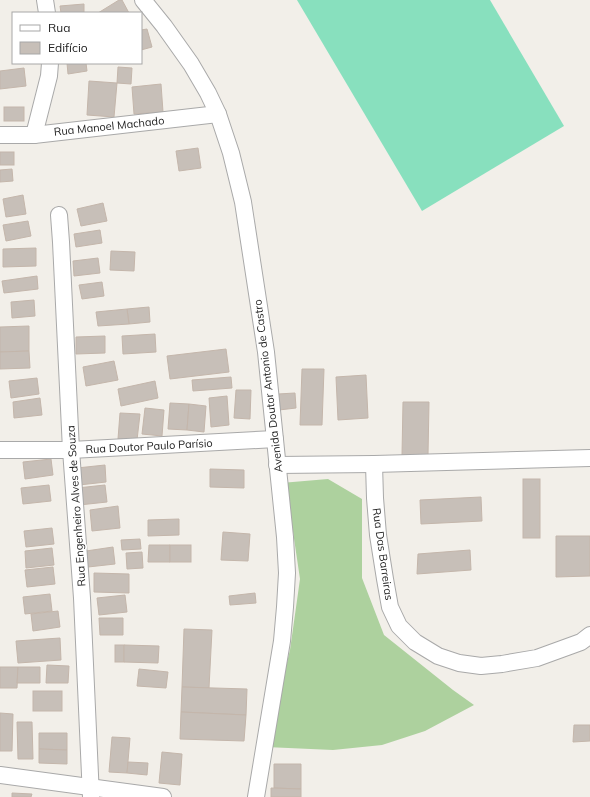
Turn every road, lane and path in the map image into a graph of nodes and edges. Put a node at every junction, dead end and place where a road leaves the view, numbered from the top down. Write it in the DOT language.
graph roads {
  1 [pos="45,0"];
  2 [pos="143,0"];
  3 [pos="48,12"];
  4 [pos="50,64"];
  5 [pos="218,114"];
  6 [pos="0,135"];
  7 [pos="34,135"];
  8 [pos="59,215"];
  9 [pos="275,439"];
  10 [pos="0,450"];
  11 [pos="71,450"];
  12 [pos="590,458"];
  13 [pos="374,464"];
  14 [pos="277,465"];
  15 [pos="590,635"];
  16 [pos="0,774"];
  17 [pos="91,792"];
  18 [pos="163,797"];
  19 [pos="256,797"];
  1 -- 3 [label="street"];
  2 -- 5 [label="street, Avenida Doutor Antonio de Castro"];
  4 -- 7 [label="street"];
  5 -- 7 [label="street, Rua Manoel Machado"];
  5 -- 9 [label="street, Avenida Doutor Antonio de Castro"];
  6 -- 7 [label="street, Rua Manoel Machado"];
  8 -- 11 [label="street, Rua Engenheiro Alves de Souza"];
  9 -- 11 [label="street, Rua Doutor Paulo Parísio"];
  9 -- 14 [label="street, Avenida Doutor Antonio de Castro"];
  10 -- 11 [label="street, Rua Doutor Paulo Parísio"];
  11 -- 17 [label="street, Rua Engenheiro Alves de Souza"];
  12 -- 13 [label="street"];
  13 -- 14 [label="street"];
  13 -- 15 [label="street, Rua Das Barreiras"];
  14 -- 19 [label="street, Avenida Doutor Antonio de Castro"];
  16 -- 17 [label="street"];
  17 -- 18 [label="street"];
}
